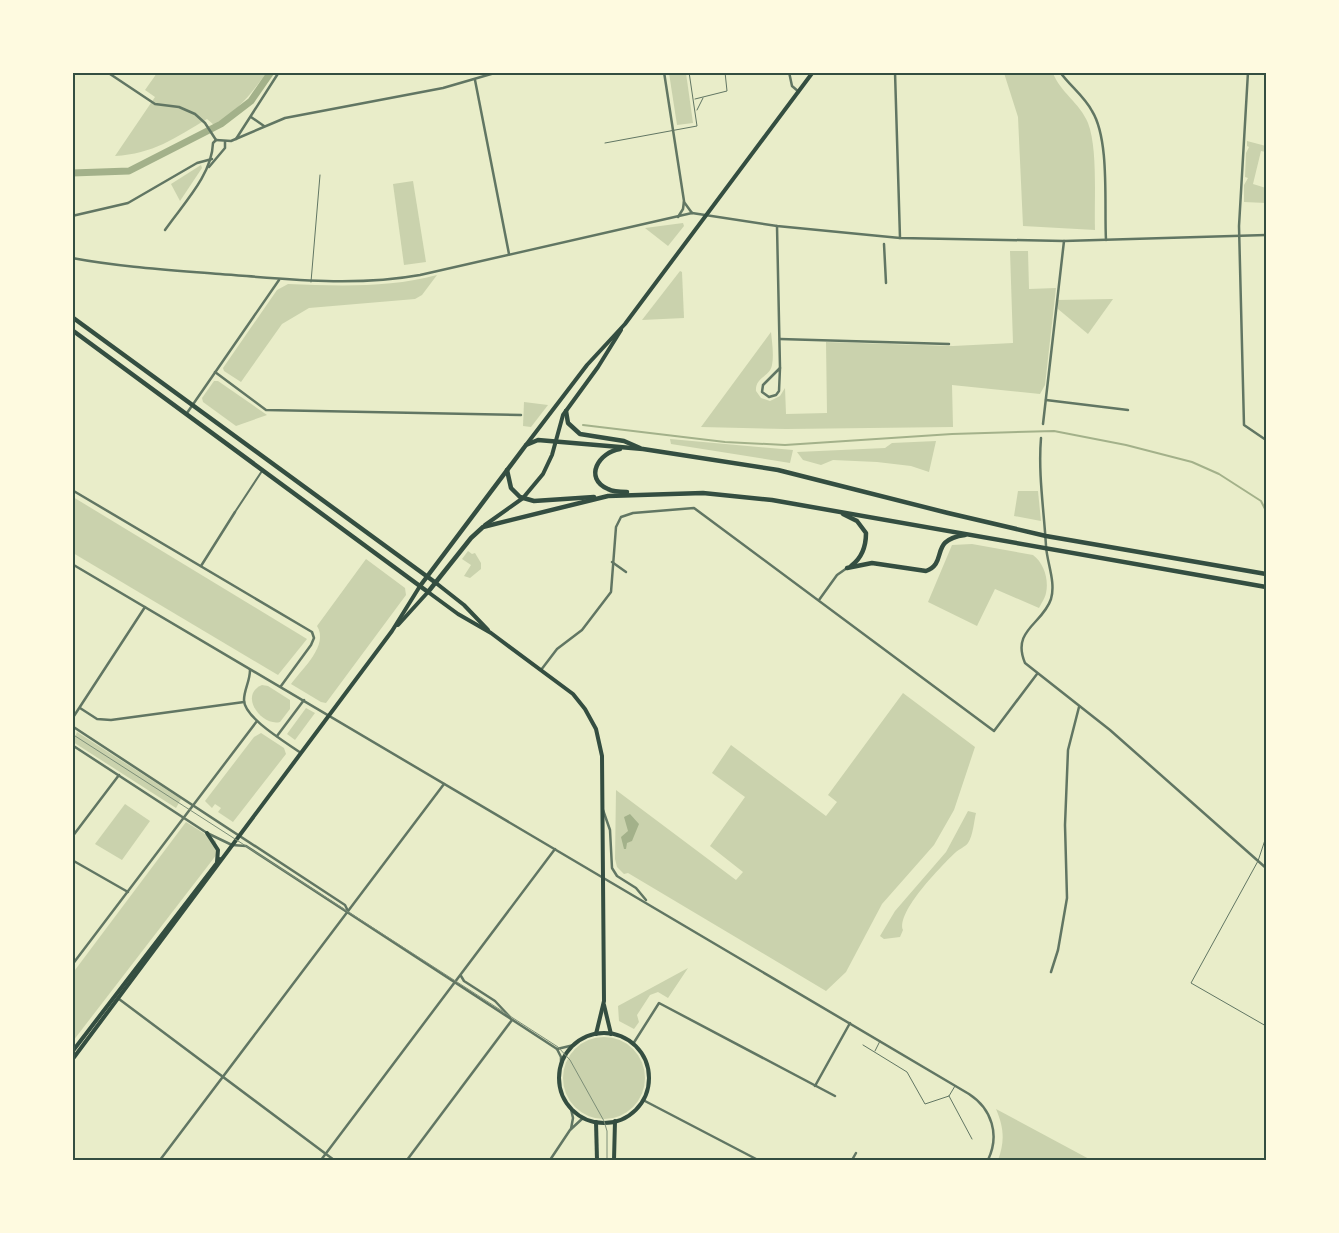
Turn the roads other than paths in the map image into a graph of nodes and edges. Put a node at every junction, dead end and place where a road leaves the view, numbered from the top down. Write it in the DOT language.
graph roads {
  1 [pos="107,72"];
  2 [pos="279,72"];
  3 [pos="498,72"];
  4 [pos="664,72"];
  5 [pos="689,72"];
  6 [pos="725,72"];
  7 [pos="789,72"];
  8 [pos="813,72"];
  9 [pos="895,72"];
  10 [pos="1060,72"];
  11 [pos="1248,72"];
  12 [pos="476,80"];
  13 [pos="798,92"];
  14 [pos="704,97"];
  15 [pos="694,99"];
  16 [pos="696,112"];
  17 [pos="251,117"];
  18 [pos="265,126"];
  19 [pos="673,132"];
  20 [pos="216,138"];
  21 [pos="235,140"];
  22 [pos="225,142"];
  23 [pos="606,143"];
  24 [pos="213,148"];
  25 [pos="222,152"];
  26 [pos="212,159"];
  27 [pos="208,168"];
  28 [pos="320,175"];
  29 [pos="684,201"];
  30 [pos="692,213"];
  31 [pos="72,216"];
  32 [pos="706,216"];
  33 [pos="677,218"];
  34 [pos="777,226"];
  35 [pos="165,230"];
  36 [pos="1239,234"];
  37 [pos="1266,235"];
  38 [pos="900,238"];
  39 [pos="1106,240"];
  40 [pos="1064,241"];
  41 [pos="884,244"];
  42 [pos="509,254"];
  43 [pos="72,258"];
  44 [pos="280,280"];
  45 [pos="311,282"];
  46 [pos="886,283"];
  47 [pos="72,317"];
  48 [pos="624,324"];
  49 [pos="72,330"];
  50 [pos="780,339"];
  51 [pos="949,344"];
  52 [pos="780,368"];
  53 [pos="215,372"];
  54 [pos="1046,400"];
  55 [pos="193,404"];
  56 [pos="1128,410"];
  57 [pos="566,411"];
  58 [pos="186,414"];
  59 [pos="521,416"];
  60 [pos="1043,424"];
  61 [pos="1041,438"];
  62 [pos="1266,440"];
  63 [pos="556,441"];
  64 [pos="526,445"];
  65 [pos="629,448"];
  66 [pos="643,449"];
  67 [pos="507,470"];
  68 [pos="262,472"];
  69 [pos="72,490"];
  70 [pos="640,493"];
  71 [pos="608,496"];
  72 [pos="523,498"];
  73 [pos="831,510"];
  74 [pos="235,512"];
  75 [pos="483,527"];
  76 [pos="969,535"];
  77 [pos="1046,536"];
  78 [pos="1046,547"];
  79 [pos="612,562"];
  80 [pos="72,564"];
  81 [pos="201,566"];
  82 [pos="847,568"];
  83 [pos="626,572"];
  84 [pos="1266,574"];
  85 [pos="427,577"];
  86 [pos="436,584"];
  87 [pos="420,586"];
  88 [pos="1266,587"];
  89 [pos="428,592"];
  90 [pos="819,601"];
  91 [pos="145,607"];
  92 [pos="392,631"];
  93 [pos="491,633"];
  94 [pos="250,670"];
  95 [pos="541,670"];
  96 [pos="1037,674"];
  97 [pos="281,686"];
  98 [pos="304,700"];
  99 [pos="244,702"];
  100 [pos="1079,707"];
  101 [pos="80,708"];
  102 [pos="330,714"];
  103 [pos="72,720"];
  104 [pos="257,721"];
  105 [pos="72,726"];
  106 [pos="278,736"];
  107 [pos="72,745"];
  108 [pos="301,753"];
  109 [pos="119,775"];
  110 [pos="444,784"];
  111 [pos="194,805"];
  112 [pos="603,807"];
  113 [pos="184,818"];
  114 [pos="208,833"];
  115 [pos="240,835"];
  116 [pos="72,837"];
  117 [pos="1266,837"];
  118 [pos="232,845"];
  119 [pos="555,849"];
  120 [pos="227,852"];
  121 [pos="72,860"];
  122 [pos="1258,861"];
  123 [pos="217,862"];
  124 [pos="1266,868"];
  125 [pos="603,877"];
  126 [pos="128,892"];
  127 [pos="648,903"];
  128 [pos="348,913"];
  129 [pos="72,965"];
  130 [pos="1051,972"];
  131 [pos="461,976"];
  132 [pos="464,981"];
  133 [pos="456,983"];
  134 [pos="119,999"];
  135 [pos="604,1001"];
  136 [pos="512,1020"];
  137 [pos="850,1023"];
  138 [pos="1266,1026"];
  139 [pos="596,1034"];
  140 [pos="612,1034"];
  141 [pos="880,1041"];
  142 [pos="633,1044"];
  143 [pos="574,1045"];
  144 [pos="863,1045"];
  145 [pos="557,1048"];
  146 [pos="72,1052"];
  147 [pos="874,1052"];
  148 [pos="72,1060"];
  149 [pos="561,1064"];
  150 [pos="222,1077"];
  151 [pos="956,1085"];
  152 [pos="815,1086"];
  153 [pos="834,1096"];
  154 [pos="949,1096"];
  155 [pos="643,1100"];
  156 [pos="571,1109"];
  157 [pos="583,1118"];
  158 [pos="615,1121"];
  159 [pos="596,1122"];
  160 [pos="570,1130"];
  161 [pos="972,1139"];
  162 [pos="856,1153"];
  163 [pos="326,1154"];
  164 [pos="160,1160"];
  165 [pos="321,1160"];
  166 [pos="334,1160"];
  167 [pos="407,1160"];
  168 [pos="550,1160"];
  169 [pos="597,1160"];
  170 [pos="614,1160"];
  171 [pos="758,1160"];
  172 [pos="852,1160"];
  173 [pos="988,1160"];
  1 -- 20 [label="street"];
  2 -- 17 [label="street"];
  3 -- 12 [label="street"];
  4 -- 19 [label="street"];
  5 -- 15 [label="lane"];
  6 -- 14 [label="lane"];
  7 -- 13 [label="street"];
  8 -- 13 [label="main road"];
  9 -- 38 [label="street"];
  10 -- 39 [label="street"];
  11 -- 36 [label="street"];
  12 -- 18 [label="street"];
  12 -- 42 [label="street"];
  13 -- 32 [label="main road"];
  14 -- 15 [label="lane"];
  14 -- 16 [label="lane"];
  15 -- 16 [label="lane"];
  16 -- 19 [label="lane"];
  17 -- 18 [label="street"];
  17 -- 21 [label="street"];
  18 -- 21 [label="street"];
  19 -- 23 [label="lane"];
  19 -- 29 [label="street"];
  20 -- 22 [label="street"];
  20 -- 24 [label="street"];
  21 -- 22 [label="street"];
  22 -- 25 [label="street"];
  24 -- 25 [label="street"];
  24 -- 26 [label="street"];
  25 -- 27 [label="street"];
  26 -- 27 [label="street"];
  26 -- 31 [label="street"];
  27 -- 35 [label="street"];
  28 -- 45 [label="lane"];
  29 -- 30 [label="street"];
  29 -- 33 [label="street"];
  30 -- 32 [label="street"];
  30 -- 33 [label="street"];
  32 -- 34 [label="street"];
  32 -- 48 [label="main road"];
  33 -- 42 [label="street"];
  34 -- 38 [label="street"];
  34 -- 50 [label="street"];
  36 -- 37 [label="street"];
  36 -- 39 [label="street"];
  36 -- 62 [label="street"];
  38 -- 40 [label="street"];
  39 -- 40 [label="street"];
  40 -- 54 [label="street"];
  41 -- 46 [label="street"];
  42 -- 45 [label="street"];
  43 -- 44 [label="street"];
  44 -- 45 [label="street"];
  44 -- 53 [label="street"];
  47 -- 55 [label="main road"];
  48 -- 57 [label="main road"];
  48 -- 64 [label="main road"];
  49 -- 58 [label="main road"];
  50 -- 51 [label="street"];
  50 -- 52 [label="street"];
  52 -- 52 [label="street"];
  53 -- 55 [label="street"];
  53 -- 59 [label="street"];
  54 -- 56 [label="street"];
  54 -- 60 [label="street"];
  55 -- 58 [label="street"];
  55 -- 85 [label="main road"];
  57 -- 63 [label="main road"];
  57 -- 66 [label="main road"];
  58 -- 68 [label="main road"];
  61 -- 77 [label="street"];
  63 -- 64 [label="main road"];
  63 -- 65 [label="main road"];
  63 -- 72 [label="main road"];
  64 -- 67 [label="main road"];
  65 -- 66 [label="main road"];
  65 -- 70 [label="main road"];
  66 -- 77 [label="main road"];
  67 -- 72 [label="main road"];
  67 -- 85 [label="main road"];
  68 -- 74 [label="street"];
  68 -- 87 [label="main road"];
  69 -- 81 [label="street"];
  70 -- 71 [label="main road"];
  70 -- 73 [label="main road"];
  71 -- 72 [label="main road"];
  71 -- 75 [label="main road"];
  72 -- 75 [label="main road"];
  73 -- 76 [label="main road"];
  73 -- 82 [label="main road"];
  74 -- 81 [label="street"];
  75 -- 86 [label="main road"];
  76 -- 78 [label="main road"];
  76 -- 82 [label="main road"];
  77 -- 78 [label="street"];
  77 -- 84 [label="main road"];
  78 -- 88 [label="main road"];
  78 -- 96 [label="street"];
  79 -- 83 [label="street"];
  79 -- 90 [label="street"];
  79 -- 95 [label="street"];
  80 -- 91 [label="street"];
  81 -- 97 [label="street"];
  82 -- 90 [label="street"];
  85 -- 86 [label="main road"];
  85 -- 87 [label="main road"];
  86 -- 89 [label="main road"];
  86 -- 93 [label="main road"];
  87 -- 89 [label="main road"];
  87 -- 92 [label="main road"];
  89 -- 92 [label="main road"];
  89 -- 93 [label="main road"];
  90 -- 96 [label="street"];
  91 -- 94 [label="street"];
  91 -- 101 [label="street"];
  92 -- 102 [label="main road"];
  93 -- 95 [label="main road"];
  94 -- 97 [label="street"];
  94 -- 99 [label="street"];
  95 -- 112 [label="main road"];
  96 -- 100 [label="street"];
  97 -- 98 [label="street"];
  98 -- 102 [label="street"];
  98 -- 106 [label="street"];
  99 -- 101 [label="street"];
  99 -- 104 [label="street"];
  100 -- 122 [label="street"];
  100 -- 130 [label="street"];
  101 -- 103 [label="street"];
  102 -- 108 [label="main road"];
  102 -- 110 [label="street"];
  104 -- 106 [label="street"];
  104 -- 111 [label="street"];
  105 -- 111 [label="street"];
  106 -- 108 [label="street"];
  107 -- 109 [label="street"];
  108 -- 115 [label="main road"];
  109 -- 113 [label="street"];
  109 -- 116 [label="street"];
  110 -- 119 [label="street"];
  110 -- 128 [label="street"];
  111 -- 113 [label="street"];
  111 -- 115 [label="street"];
  112 -- 125 [label="main road"];
  112 -- 127 [label="street"];
  113 -- 114 [label="street"];
  113 -- 126 [label="street"];
  114 -- 118 [label="street"];
  114 -- 123 [label="main road"];
  115 -- 118 [label="main road"];
  115 -- 128 [label="street"];
  117 -- 122 [label="lane"];
  118 -- 120 [label="main road"];
  118 -- 128 [label="street"];
  119 -- 125 [label="street"];
  119 -- 131 [label="street"];
  120 -- 123 [label="main road"];
  120 -- 134 [label="main road"];
  121 -- 126 [label="street"];
  122 -- 124 [label="street"];
  122 -- 138 [label="lane"];
  123 -- 146 [label="main road"];
  125 -- 127 [label="street"];
  125 -- 135 [label="main road"];
  126 -- 129 [label="street"];
  127 -- 137 [label="street"];
  128 -- 133 [label="street"];
  128 -- 150 [label="street"];
  131 -- 132 [label="street"];
  131 -- 133 [label="street"];
  132 -- 133 [label="street"];
  132 -- 136 [label="street"];
  133 -- 136 [label="street"];
  133 -- 163 [label="street"];
  134 -- 148 [label="main road"];
  134 -- 150 [label="street"];
  135 -- 139 [label="main road"];
  135 -- 140 [label="main road"];
  136 -- 145 [label="street"];
  136 -- 167 [label="street"];
  137 -- 141 [label="street"];
  137 -- 152 [label="street"];
  139 -- 140 [label="main road"];
  139 -- 143 [label="main road"];
  140 -- 142 [label="main road"];
  141 -- 147 [label="lane"];
  141 -- 151 [label="street"];
  142 -- 152 [label="street"];
  142 -- 155 [label="main road"];
  143 -- 145 [label="street"];
  143 -- 149 [label="main road"];
  144 -- 147 [label="lane"];
  145 -- 149 [label="street"];
  147 -- 154 [label="lane"];
  149 -- 156 [label="main road"];
  150 -- 163 [label="street"];
  150 -- 164 [label="street"];
  151 -- 154 [label="lane"];
  151 -- 173 [label="street"];
  152 -- 153 [label="street"];
  154 -- 161 [label="lane"];
  155 -- 158 [label="main road"];
  155 -- 171 [label="street"];
  156 -- 157 [label="main road"];
  156 -- 160 [label="street"];
  157 -- 159 [label="main road"];
  157 -- 160 [label="street"];
  158 -- 159 [label="main road"];
  158 -- 170 [label="main road"];
  159 -- 169 [label="main road"];
  160 -- 168 [label="street"];
  162 -- 172 [label="street"];
  163 -- 165 [label="street"];
  163 -- 166 [label="street"];
}
